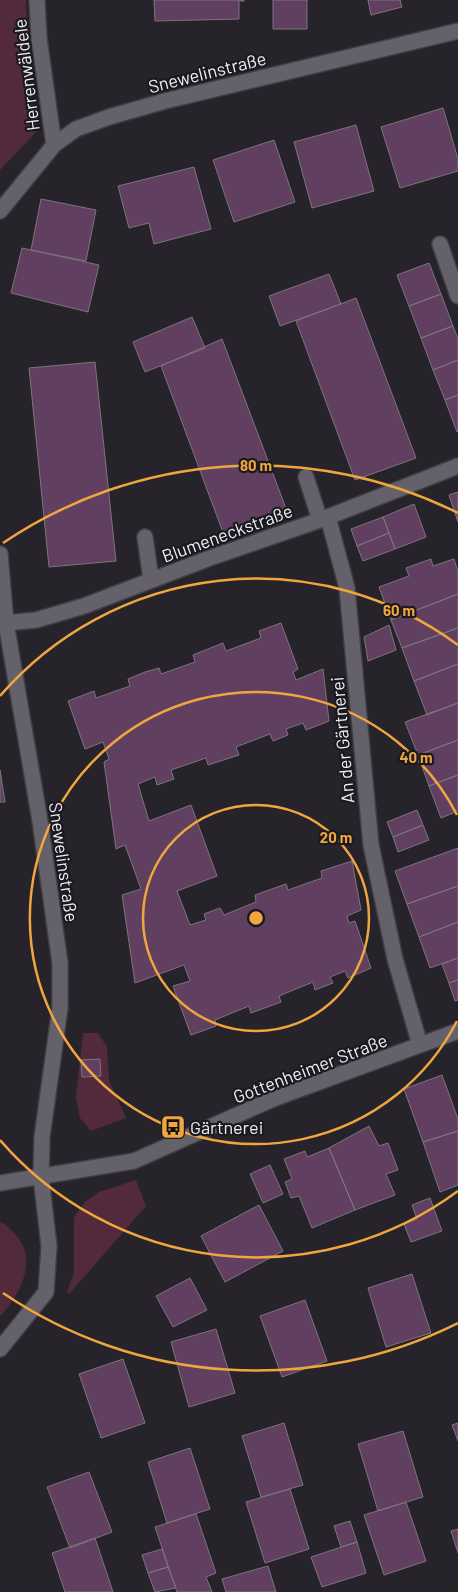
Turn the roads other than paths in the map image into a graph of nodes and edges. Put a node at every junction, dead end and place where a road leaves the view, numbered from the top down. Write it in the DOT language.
graph roads {
  1 [pos="37,0"];
  2 [pos="458,31"];
  3 [pos="54,145"];
  4 [pos="0,211"];
  5 [pos="440,244"];
  6 [pos="458,296"];
  7 [pos="458,466"];
  8 [pos="306,478"];
  9 [pos="324,519"];
  10 [pos="145,537"];
  11 [pos="0,554"];
  12 [pos="151,580"];
  13 [pos="6,623"];
  14 [pos="458,1031"];
  15 [pos="420,1045"];
  16 [pos="41,1177"];
  17 [pos="0,1183"];
  18 [pos="0,1348"];
  1 -- 3 [label="street, Herrenwäldele"];
  2 -- 3 [label="street, Snewelinstraße"];
  3 -- 4 [label="street, Snewelinstraße"];
  5 -- 6 [label="street"];
  7 -- 9 [label="street, Blumeneckstraße"];
  8 -- 9 [label="street, An der Gärtnerei"];
  9 -- 12 [label="street, Blumeneckstraße"];
  9 -- 15 [label="street, An der Gärtnerei"];
  10 -- 12 [label="street"];
  11 -- 13 [label="street, Snewelinstraße"];
  12 -- 13 [label="street, Blumeneckstraße"];
  13 -- 16 [label="street, Snewelinstraße"];
  14 -- 15 [label="street, Gottenheimer Straße"];
  15 -- 16 [label="street, Gottenheimer Straße"];
  16 -- 17 [label="street, Gottenheimer Straße"];
  16 -- 18 [label="street"];
}
